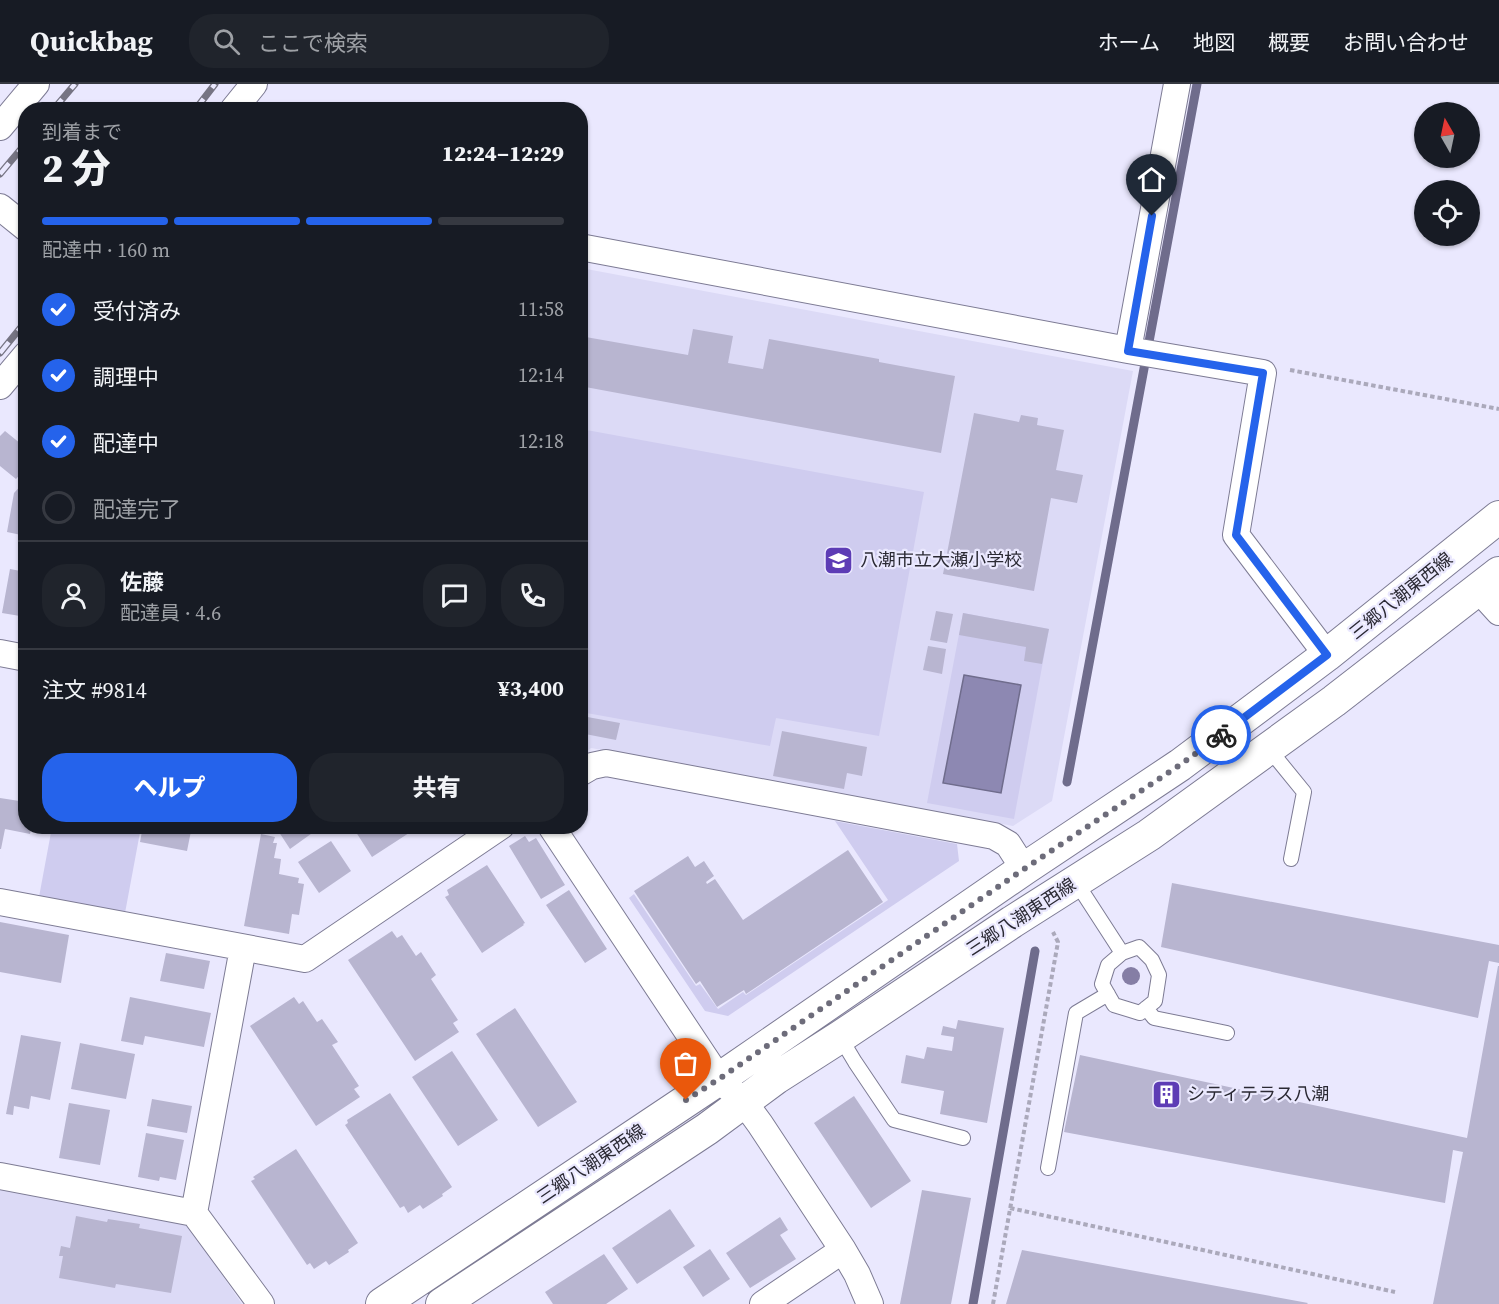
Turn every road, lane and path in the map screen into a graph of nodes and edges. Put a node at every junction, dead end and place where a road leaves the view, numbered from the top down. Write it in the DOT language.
graph roads {
  1 [pos="36,84"];
  2 [pos="254,84"];
  3 [pos="1177,84"];
  4 [pos="21,102"];
  5 [pos="239,102"];
  6 [pos="18,106"];
  7 [pos="0,127"];
  8 [pos="0,207"];
  9 [pos="18,222"];
  10 [pos="588,249"];
  11 [pos="1128,351"];
  12 [pos="18,365"];
  13 [pos="1263,373"];
  14 [pos="0,386"];
  15 [pos="1499,410"];
  16 [pos="1499,517"];
  17 [pos="1492,592"];
  18 [pos="0,653"];
  19 [pos="1327,655"];
  20 [pos="18,656"];
  21 [pos="1269,749"];
  22 [pos="588,768"];
  23 [pos="489,834"];
  24 [pos="556,834"];
  25 [pos="1291,859"];
  26 [pos="1024,869"];
  27 [pos="1076,882"];
  28 [pos="0,902"];
  29 [pos="1052,932"];
  30 [pos="243,948"];
  31 [pos="1122,953"];
  32 [pos="1108,994"];
  33 [pos="1146,1008"];
  34 [pos="1227,1033"];
  35 [pos="840,1037"];
  36 [pos="719,1079"];
  37 [pos="744,1102"];
  38 [pos="963,1138"];
  39 [pos="1048,1168"];
  40 [pos="0,1176"];
  41 [pos="1010,1208"];
  42 [pos="194,1213"];
  43 [pos="843,1250"];
  44 [pos="1395,1292"];
  45 [pos="261,1304"];
  46 [pos="382,1304"];
  47 [pos="442,1304"];
  48 [pos="763,1304"];
  49 [pos="870,1304"];
  50 [pos="993,1304"];
  1 -- 4 [label="street"];
  2 -- 5 [label="street"];
  3 -- 11 [label="street"];
  6 -- 7 [label="street"];
  8 -- 9 [label="street"];
  10 -- 11 [label="street"];
  11 -- 13 [label="street"];
  12 -- 14 [label="street"];
  13 -- 15 [label="path"];
  13 -- 19 [label="street"];
  16 -- 19 [label="street, 三郷八潮東西線"];
  17 -- 21 [label="street, 三郷八潮東西線"];
  18 -- 20 [label="street"];
  19 -- 26 [label="street, 三郷八潮東西線"];
  21 -- 25 [label="lane"];
  21 -- 27 [label="street, 三郷八潮東西線"];
  22 -- 26 [label="street"];
  23 -- 30 [label="street"];
  24 -- 36 [label="street"];
  26 -- 36 [label="street, 三郷八潮東西線"];
  27 -- 31 [label="lane"];
  27 -- 35 [label="street, 三郷八潮東西線"];
  28 -- 30 [label="street"];
  29 -- 41 [label="path"];
  30 -- 42 [label="street"];
  31 -- 32 [label="lane"];
  31 -- 33 [label="lane"];
  32 -- 33 [label="lane"];
  32 -- 39 [label="lane"];
  33 -- 34 [label="lane"];
  35 -- 37 [label="street, 三郷八潮東西線"];
  35 -- 38 [label="lane"];
  36 -- 37 [label="street"];
  36 -- 46 [label="street, 三郷八潮東西線"];
  37 -- 43 [label="street"];
  37 -- 47 [label="street, 三郷八潮東西線"];
  40 -- 42 [label="street"];
  41 -- 44 [label="path"];
  41 -- 50 [label="path"];
  42 -- 45 [label="street"];
  43 -- 48 [label="street"];
  43 -- 49 [label="street"];
}
